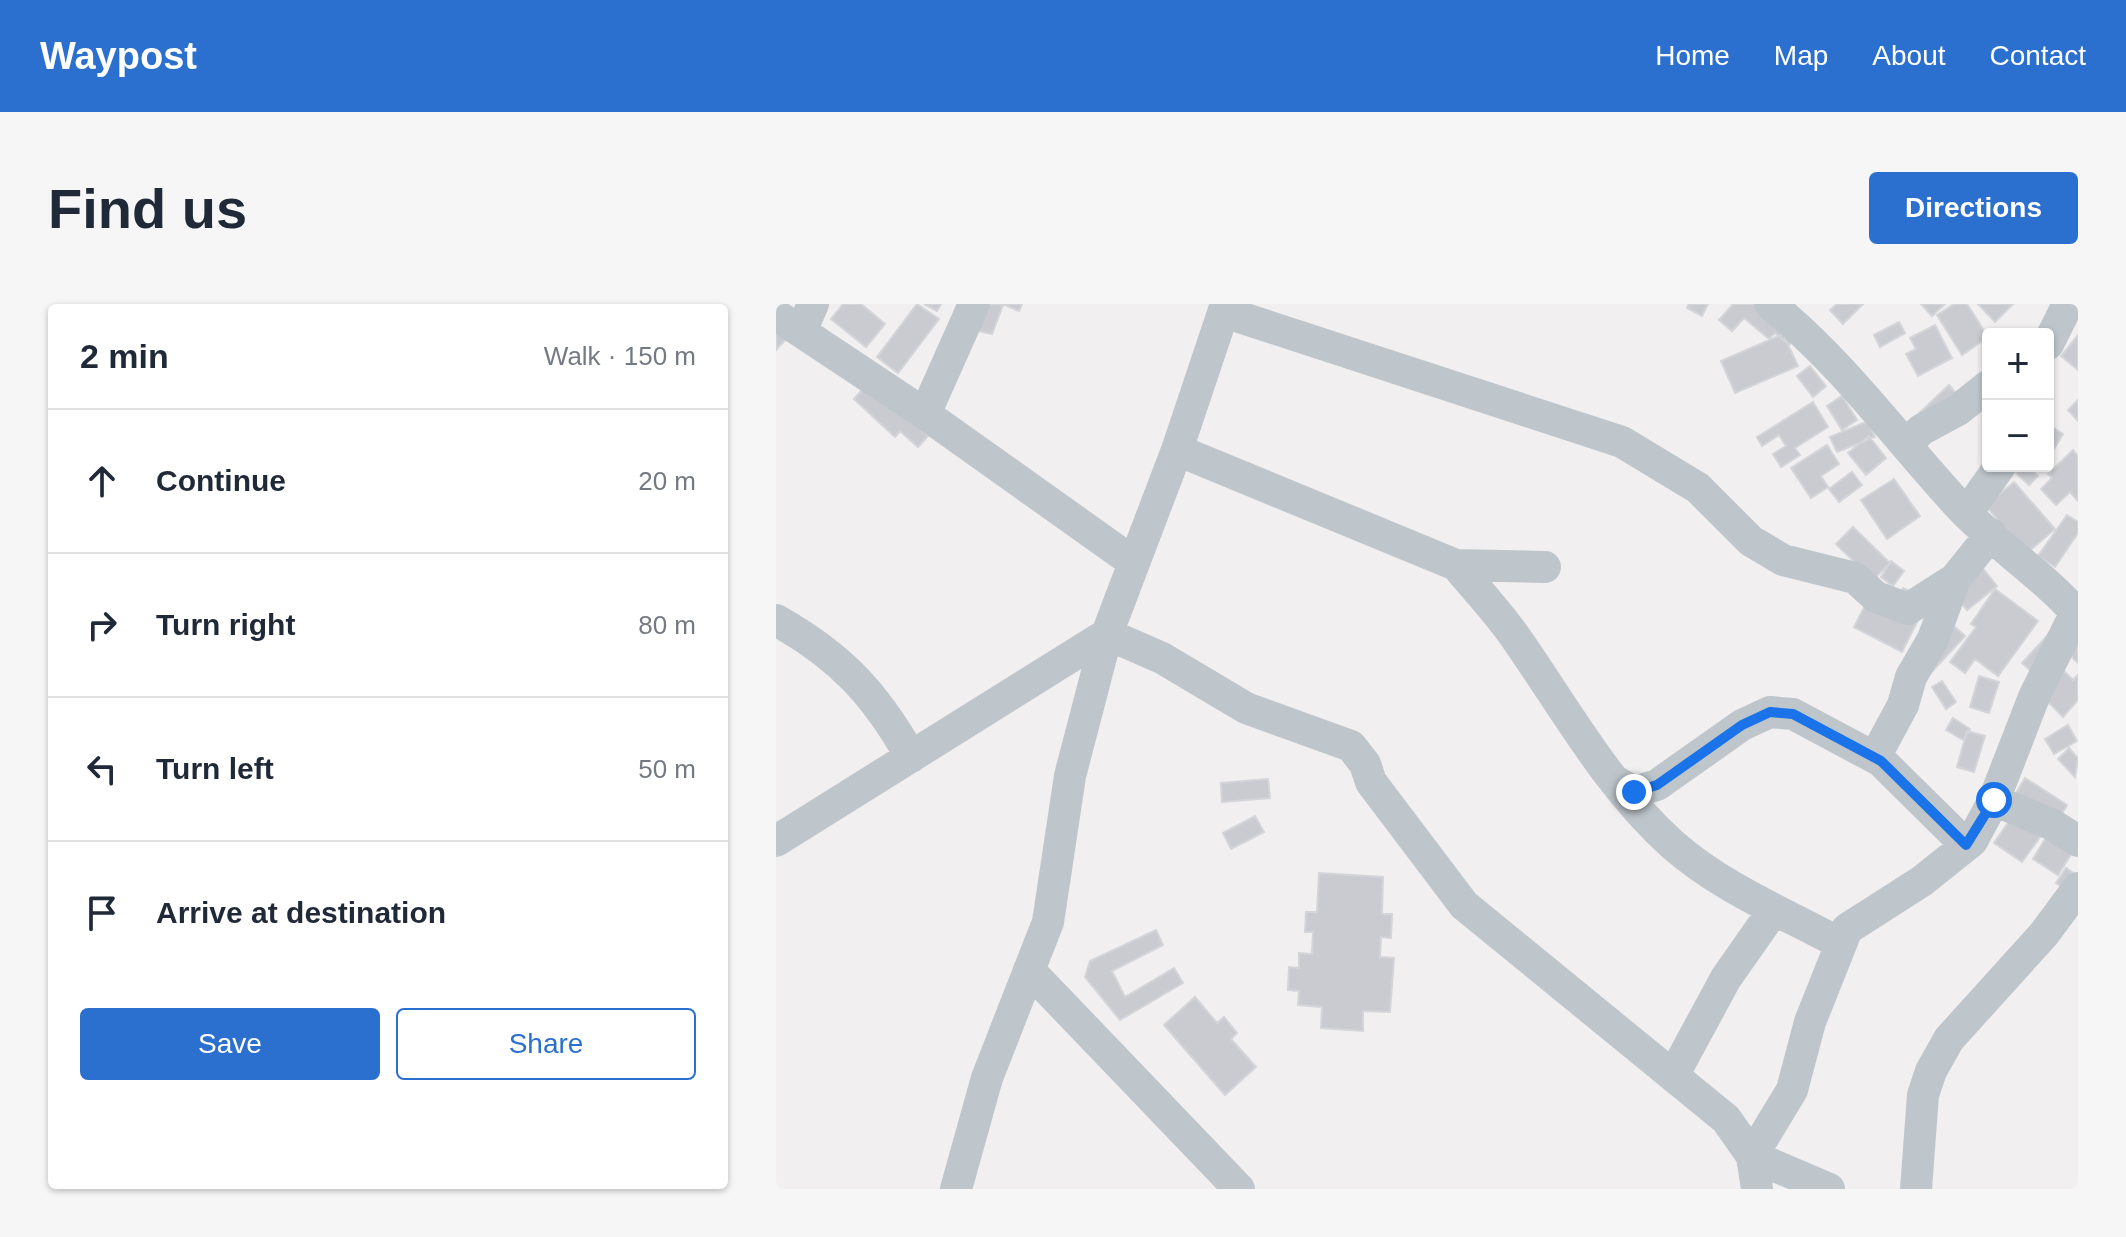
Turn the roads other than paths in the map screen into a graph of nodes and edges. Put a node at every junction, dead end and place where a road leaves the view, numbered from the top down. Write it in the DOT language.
graph roads {
  1 [pos="974,304"];
  2 [pos="1770,304"];
  3 [pos="2068,304"];
  4 [pos="1225,308"];
  5 [pos="797,317"];
  6 [pos="2054,332"];
  7 [pos="1982,391"];
  8 [pos="925,414"];
  9 [pos="1907,444"];
  10 [pos="1177,450"];
  11 [pos="1998,472"];
  12 [pos="1979,524"];
  13 [pos="1133,562"];
  14 [pos="1456,565"];
  15 [pos="1545,567"];
  16 [pos="1955,579"];
  17 [pos="2077,612"];
  18 [pos="776,620"];
  19 [pos="1107,634"];
  20 [pos="911,757"];
  21 [pos="1875,757"];
  22 [pos="1617,782"];
  23 [pos="1994,800"];
  24 [pos="776,841"];
  25 [pos="2078,841"];
  26 [pos="1966,845"];
  27 [pos="2078,888"];
  28 [pos="1773,911"];
  29 [pos="1841,944"];
  30 [pos="1029,970"];
  31 [pos="1673,1076"];
  32 [pos="1752,1156"];
  33 [pos="956,1189"];
  34 [pos="1239,1189"];
  35 [pos="1757,1189"];
  36 [pos="1829,1189"];
  37 [pos="1916,1189"];
  1 -- 8 [label="street"];
  2 -- 9 [label="street"];
  3 -- 6 [label="street"];
  4 -- 10 [label="street"];
  4 -- 16 [label="street"];
  5 -- 8 [label="street"];
  7 -- 9 [label="street"];
  8 -- 13 [label="street"];
  9 -- 12 [label="street"];
  10 -- 13 [label="street"];
  10 -- 14 [label="street"];
  11 -- 12 [label="street"];
  12 -- 16 [label="street"];
  12 -- 17 [label="street"];
  13 -- 19 [label="street"];
  14 -- 15 [label="street"];
  14 -- 22 [label="street"];
  16 -- 21 [label="street"];
  17 -- 23 [label="street"];
  18 -- 20 [label="street"];
  19 -- 20 [label="street"];
  19 -- 30 [label="street"];
  19 -- 31 [label="street"];
  20 -- 24 [label="street"];
  21 -- 22 [label="street"];
  21 -- 26 [label="street"];
  22 -- 28 [label="street"];
  23 -- 25 [label="street"];
  23 -- 26 [label="street"];
  26 -- 29 [label="street"];
  27 -- 37 [label="street"];
  28 -- 29 [label="street"];
  28 -- 31 [label="street"];
  29 -- 32 [label="street"];
  30 -- 33 [label="street"];
  30 -- 34 [label="street"];
  31 -- 32 [label="street"];
  32 -- 35 [label="street"];
  32 -- 36 [label="street"];
}
